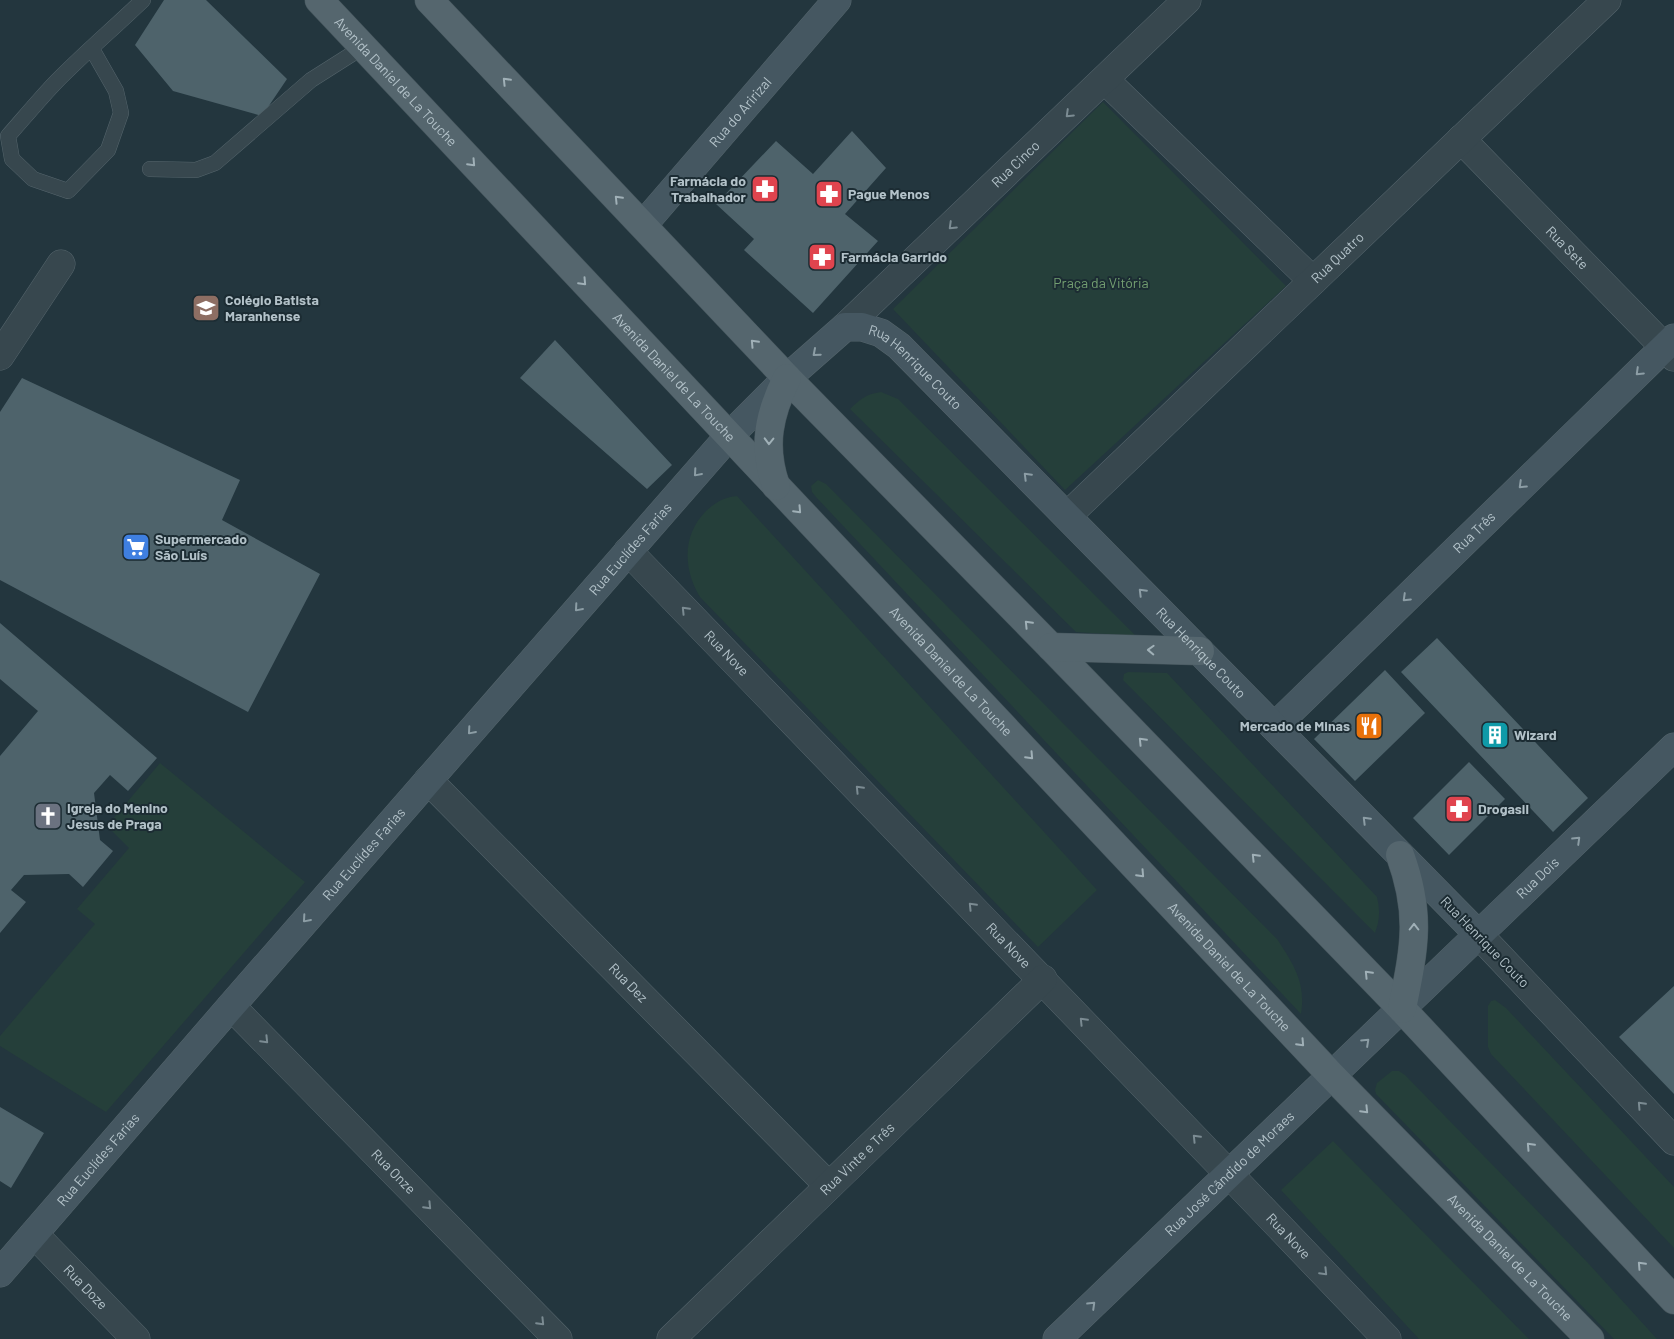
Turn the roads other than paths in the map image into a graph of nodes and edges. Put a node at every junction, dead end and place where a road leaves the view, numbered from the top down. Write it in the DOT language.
graph roads {
  1 [pos="143,0"];
  2 [pos="319,0"];
  3 [pos="429,0"];
  4 [pos="837,0"];
  5 [pos="1187,0"];
  6 [pos="1608,0"];
  7 [pos="363,47"];
  8 [pos="92,49"];
  9 [pos="1104,80"];
  10 [pos="1461,139"];
  11 [pos="150,169"];
  12 [pos="643,225"];
  13 [pos="61,264"];
  14 [pos="1312,281"];
  15 [pos="845,327"];
  16 [pos="1671,347"];
  17 [pos="0,356"];
  18 [pos="787,378"];
  19 [pos="729,436"];
  20 [pos="776,486"];
  21 [pos="1067,516"];
  22 [pos="628,551"];
  23 [pos="1051,647"];
  24 [pos="1200,651"];
  25 [pos="1274,726"];
  26 [pos="1674,747"];
  27 [pos="428,780"];
  28 [pos="1400,855"];
  29 [pos="1479,935"];
  30 [pos="1042,979"];
  31 [pos="231,1006"];
  32 [pos="1402,1009"];
  33 [pos="1331,1075"];
  34 [pos="1674,1141"];
  35 [pos="1229,1174"];
  36 [pos="829,1186"];
  37 [pos="34,1234"];
  38 [pos="0,1273"];
  39 [pos="1674,1300"];
  40 [pos="136,1339"];
  41 [pos="558,1339"];
  42 [pos="671,1339"];
  43 [pos="1057,1339"];
  44 [pos="1387,1339"];
  45 [pos="1590,1339"];
  1 -- 8 [label="lane"];
  2 -- 7 [label="main road, Avenida Daniel de La Touche"];
  12 -- 3 [label="main road, one-way"];
  4 -- 12 [label="main road, Rua do Aririzal"];
  5 -- 9 [label="street, Rua Cinco"];
  6 -- 10 [label="street, Rua Quatro"];
  7 -- 11 [label="lane"];
  7 -- 19 [label="main road, Avenida Daniel de La Touche, one-way"];
  8 -- 8 [label="lane"];
  9 -- 14 [label="street"];
  9 -- 15 [label="street, Rua Cinco, one-way"];
  10 -- 14 [label="street, Rua Quatro"];
  10 -- 16 [label="street, Rua Sete"];
  18 -- 12 [label="main road, one-way"];
  13 -- 17 [label="street"];
  14 -- 21 [label="street, Rua Quatro"];
  15 -- 18 [label="main road, Rua Henrique Couto, one-way"];
  21 -- 15 [label="main road, Rua Henrique Couto, one-way"];
  16 -- 25 [label="main road, Rua Três, one-way"];
  18 -- 19 [label="main road, Rua Henrique Couto"];
  18 -- 20 [label="main road, one-way"];
  23 -- 18 [label="main road, one-way"];
  19 -- 20 [label="main road, Avenida Daniel de La Touche"];
  19 -- 22 [label="main road, Rua Euclídes Farias, one-way"];
  20 -- 33 [label="main road, Avenida Daniel de La Touche, one-way"];
  24 -- 21 [label="main road, Rua Henrique Couto, one-way"];
  22 -- 27 [label="main road, Rua Euclídes Farias, one-way"];
  30 -- 22 [label="street, Rua Nove, one-way"];
  24 -- 23 [label="main road, one-way"];
  32 -- 23 [label="main road, one-way"];
  24 -- 25 [label="main road, Rua Henrique Couto"];
  28 -- 25 [label="main road, Rua Henrique Couto, one-way"];
  29 -- 26 [label="main road, Rua Dois, one-way"];
  27 -- 31 [label="main road, Rua Euclídes Farias, one-way"];
  27 -- 36 [label="street, Rua Dez"];
  28 -- 29 [label="main road, Rua Henrique Couto"];
  32 -- 28 [label="main road, one-way"];
  29 -- 32 [label="main road, Rua Dois"];
  34 -- 29 [label="street, Rua Henrique Couto, one-way"];
  35 -- 30 [label="street, Rua Nove, one-way"];
  30 -- 36 [label="street, Rua Vinte e Três"];
  31 -- 37 [label="main road, Rua Euclídes Farias"];
  31 -- 41 [label="street, Rua Onze, one-way"];
  33 -- 32 [label="main road, Rua José Cândido de Moraes, one-way"];
  39 -- 32 [label="main road, one-way"];
  33 -- 35 [label="main road, Rua José Cândido de Moraes"];
  33 -- 45 [label="main road, Avenida Daniel de La Touche, one-way"];
  43 -- 35 [label="main road, Rua José Cândido de Moraes, one-way"];
  35 -- 44 [label="street, Rua Nove, one-way"];
  36 -- 42 [label="street, Rua Vinte e Três"];
  37 -- 38 [label="main road, Rua Euclídes Farias"];
  37 -- 40 [label="street, Rua Doze"];
}
